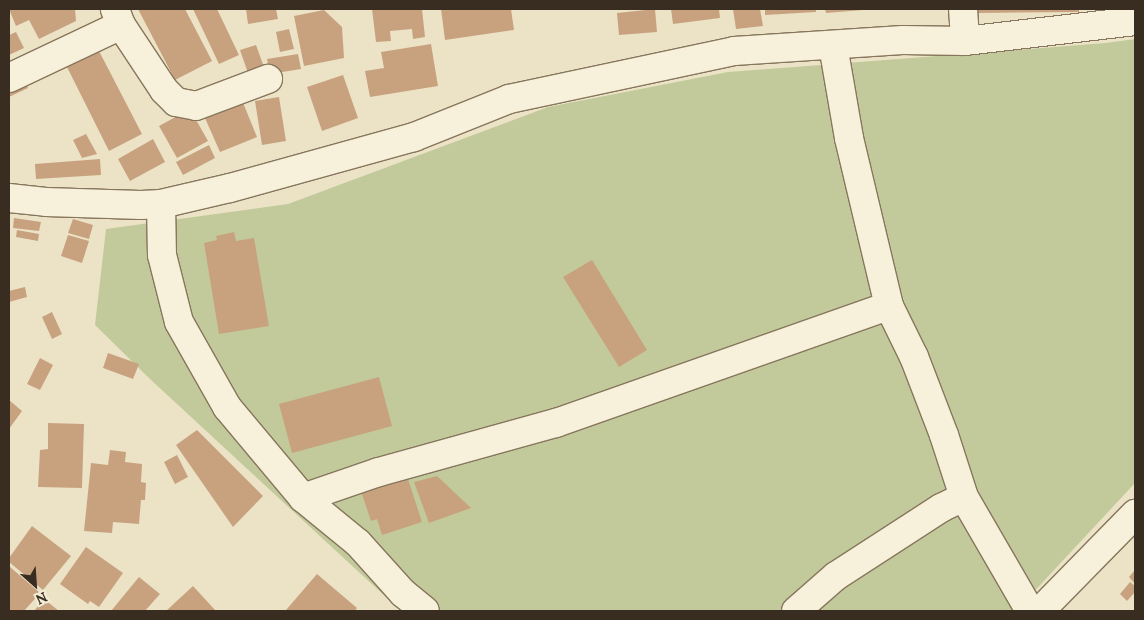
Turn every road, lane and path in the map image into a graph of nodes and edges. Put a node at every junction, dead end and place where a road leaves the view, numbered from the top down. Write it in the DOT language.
graph roads {
  1 [pos="963,9"];
  2 [pos="118,17"];
  3 [pos="1135,20"];
  4 [pos="965,41"];
  5 [pos="833,45"];
  6 [pos="9,78"];
  7 [pos="268,79"];
  8 [pos="9,198"];
  9 [pos="161,204"];
  10 [pos="888,306"];
  11 [pos="964,497"];
  12 [pos="303,498"];
  13 [pos="1135,514"];
  14 [pos="426,611"];
  15 [pos="796,611"];
  16 [pos="1030,611"];
  17 [pos="1040,611"];
  1 -- 4 [label="street"];
  2 -- 6 [label="street"];
  2 -- 7 [label="street"];
  3 -- 4 [label="street"];
  4 -- 5 [label="street"];
  5 -- 9 [label="street"];
  5 -- 10 [label="street"];
  8 -- 9 [label="street"];
  9 -- 12 [label="street"];
  10 -- 11 [label="street"];
  10 -- 12 [label="street"];
  11 -- 15 [label="street"];
  11 -- 16 [label="street"];
  12 -- 14 [label="street"];
  13 -- 17 [label="street"];
}
